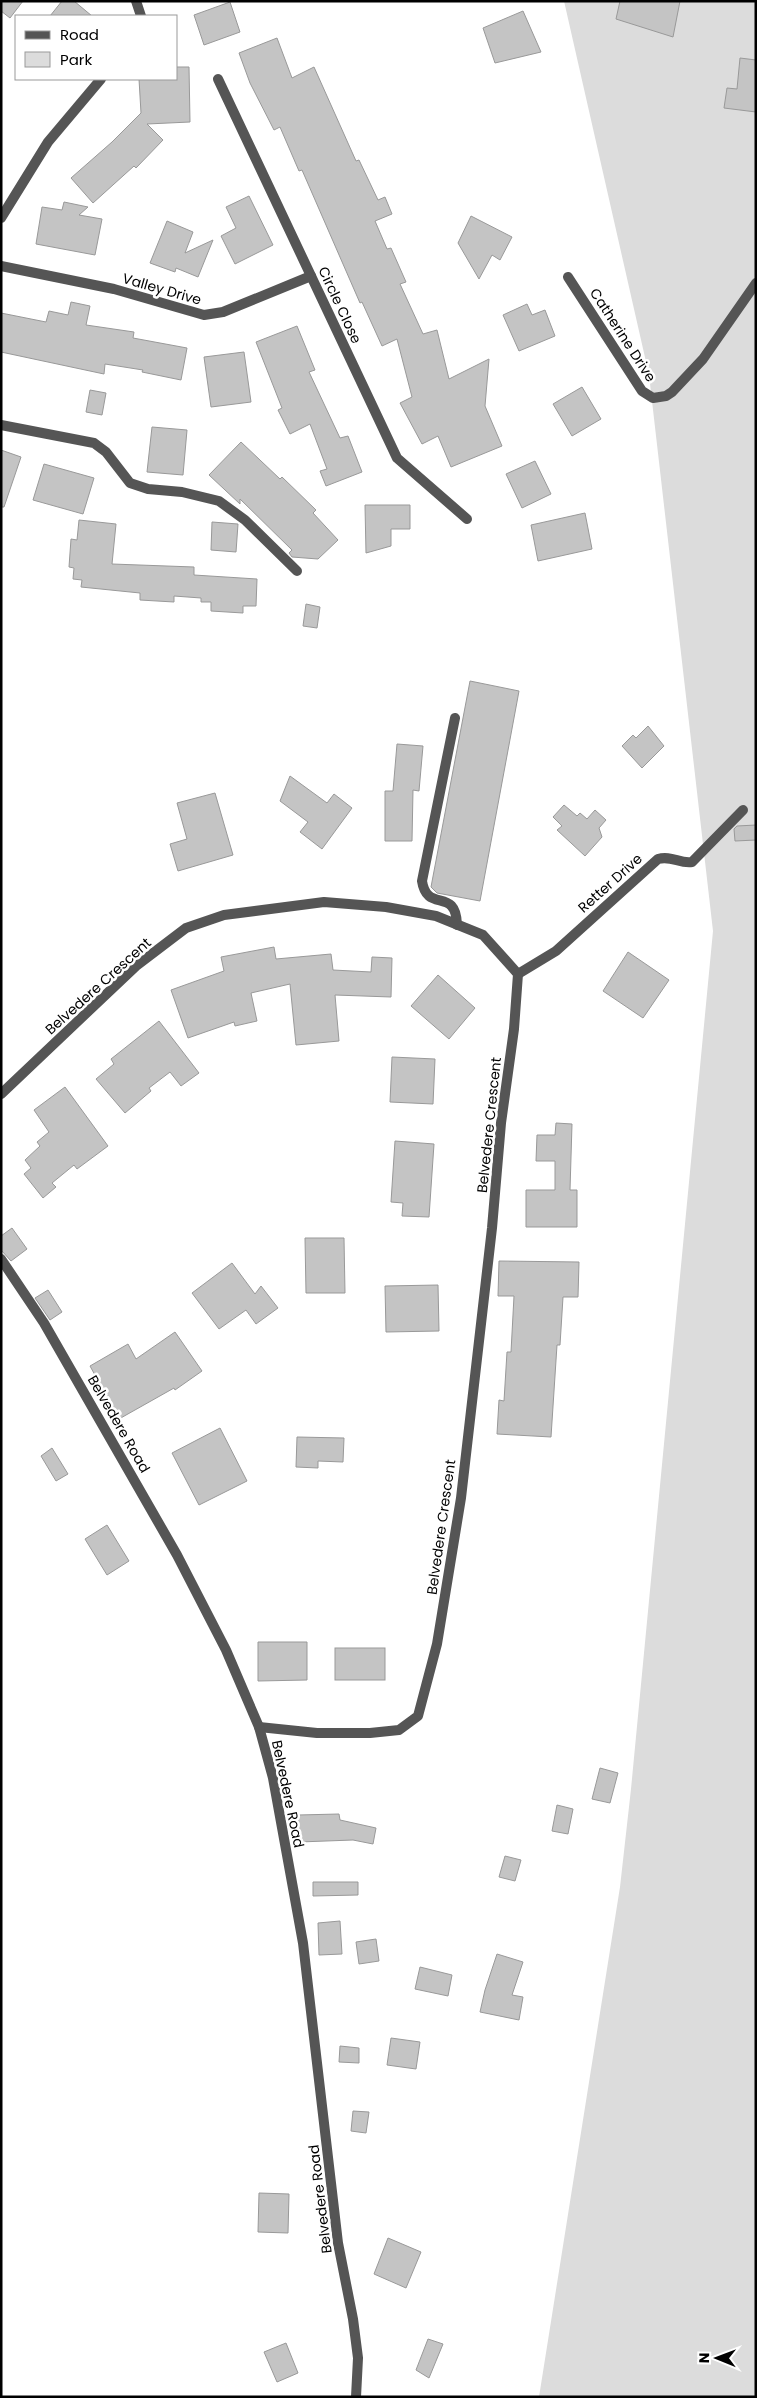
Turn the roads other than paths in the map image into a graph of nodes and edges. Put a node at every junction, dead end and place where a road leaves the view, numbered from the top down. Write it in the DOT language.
graph roads {
  1 [pos="136,1"];
  2 [pos="141,15"];
  3 [pos="218,79"];
  4 [pos="100,80"];
  5 [pos="1,218"];
  6 [pos="1,266"];
  7 [pos="311,276"];
  8 [pos="568,277"];
  9 [pos="756,283"];
  10 [pos="1,425"];
  11 [pos="467,519"];
  12 [pos="297,570"];
  13 [pos="455,718"];
  14 [pos="743,810"];
  15 [pos="456,925"];
  16 [pos="518,974"];
  17 [pos="1,1094"];
  18 [pos="1,1260"];
  19 [pos="259,1727"];
  20 [pos="356,2397"];
  1 -- 2 [label="street"];
  3 -- 7 [label="street, Circle Close"];
  4 -- 5 [label="street"];
  6 -- 7 [label="street, Valley Drive"];
  7 -- 11 [label="street, Circle Close"];
  8 -- 9 [label="street, Catherine Drive"];
  10 -- 12 [label="street"];
  13 -- 15 [label="street"];
  14 -- 16 [label="street, Retter Drive"];
  15 -- 16 [label="street, Belvedere Crescent"];
  15 -- 17 [label="street, Belvedere Crescent"];
  16 -- 19 [label="street, Belvedere Crescent"];
  18 -- 19 [label="street, Belvedere Road"];
  19 -- 20 [label="street, Belvedere Road"];
}
